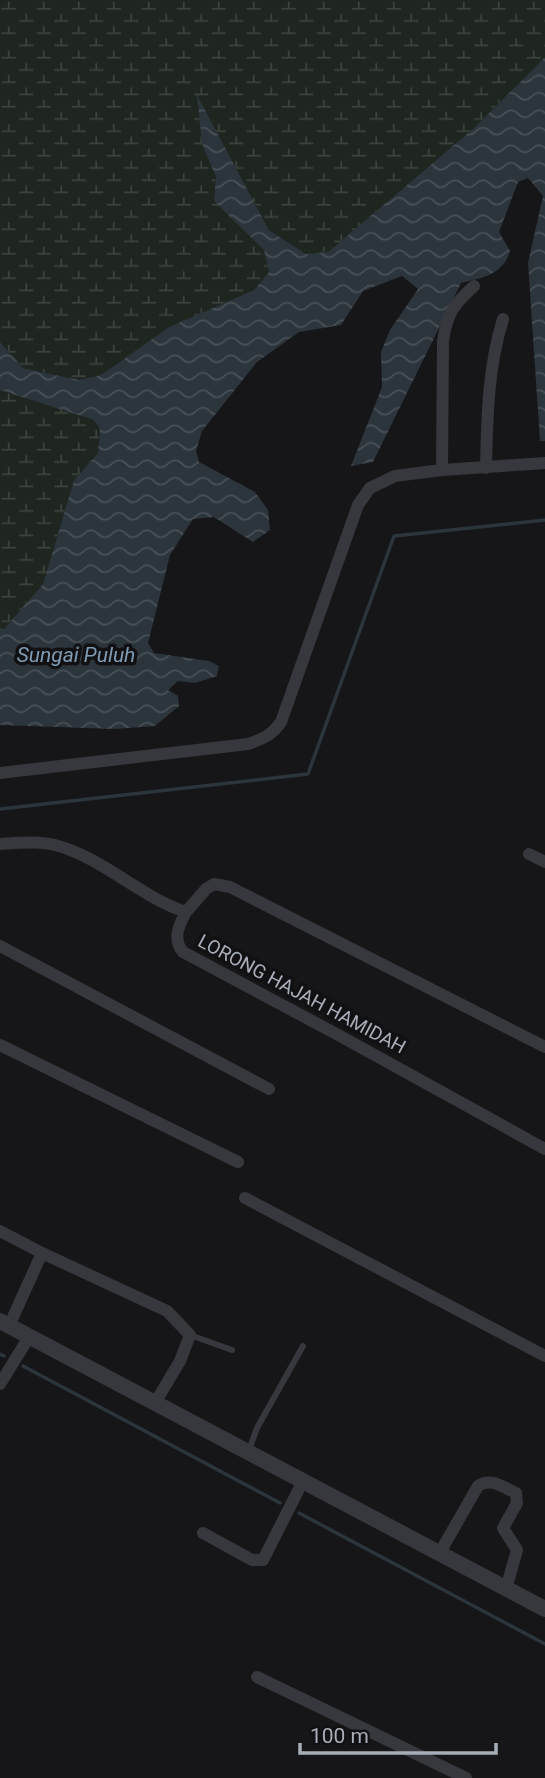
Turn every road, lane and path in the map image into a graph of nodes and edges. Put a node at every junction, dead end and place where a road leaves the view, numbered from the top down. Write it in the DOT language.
graph roads {
  1 [pos="474,286"];
  2 [pos="503,319"];
  3 [pos="545,463"];
  4 [pos="486,468"];
  5 [pos="442,470"];
  6 [pos="0,773"];
  7 [pos="0,844"];
  8 [pos="529,854"];
  9 [pos="545,862"];
  10 [pos="186,912"];
  11 [pos="0,946"];
  12 [pos="0,1045"];
  13 [pos="545,1047"];
  14 [pos="269,1089"];
  15 [pos="545,1149"];
  16 [pos="238,1162"];
  17 [pos="245,1198"];
  18 [pos="0,1231"];
  19 [pos="42,1253"];
  20 [pos="4,1324"];
  21 [pos="190,1335"];
  22 [pos="29,1337"];
  23 [pos="303,1346"];
  24 [pos="232,1350"];
  25 [pos="545,1356"];
  26 [pos="0,1384"];
  27 [pos="155,1403"];
  28 [pos="248,1452"];
  29 [pos="303,1482"];
  30 [pos="203,1533"];
  31 [pos="439,1553"];
  32 [pos="506,1589"];
  33 [pos="545,1609"];
  34 [pos="257,1677"];
  35 [pos="466,1778"];
  1 -- 5 [label="street"];
  2 -- 4 [label="street"];
  3 -- 4 [label="street"];
  4 -- 5 [label="street"];
  5 -- 6 [label="street"];
  7 -- 10 [label="street, LORONG HAJAH HAMIDAH"];
  8 -- 9 [label="street"];
  10 -- 13 [label="street"];
  10 -- 15 [label="street, LORONG HAJAH HAMIDAH"];
  11 -- 14 [label="street"];
  12 -- 16 [label="street"];
  17 -- 25 [label="street"];
  18 -- 19 [label="street"];
  19 -- 20 [label="street"];
  19 -- 21 [label="street"];
  20 -- 22 [label="street"];
  21 -- 24 [label="lane"];
  21 -- 27 [label="street"];
  22 -- 26 [label="street"];
  22 -- 27 [label="street"];
  23 -- 28 [label="lane"];
  27 -- 28 [label="street"];
  28 -- 29 [label="street"];
  29 -- 30 [label="street"];
  29 -- 31 [label="street"];
  31 -- 32 [label="street"];
  31 -- 32 [label="street"];
  32 -- 33 [label="street"];
  34 -- 35 [label="street"];
}
